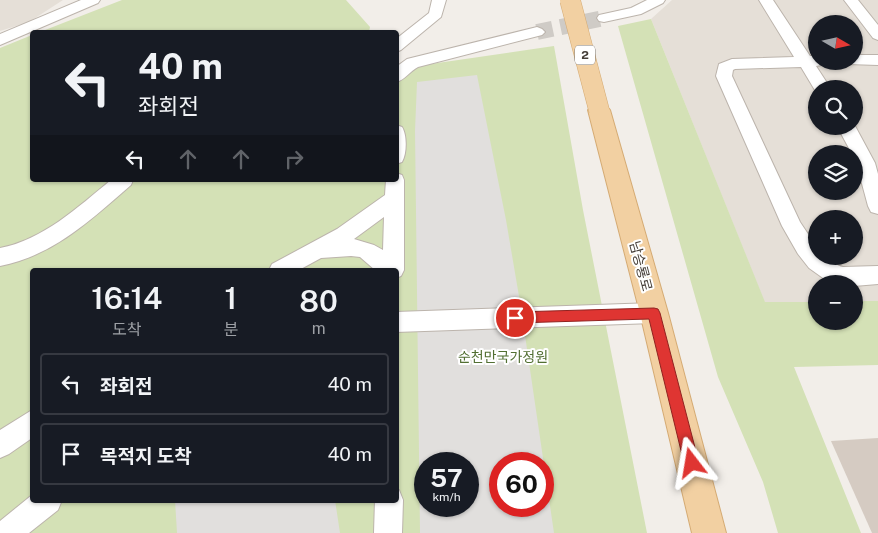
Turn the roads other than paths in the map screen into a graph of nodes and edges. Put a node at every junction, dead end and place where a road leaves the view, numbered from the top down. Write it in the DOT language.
graph roads {
  1 [pos="93,0"];
  2 [pos="439,0"];
  3 [pos="570,0"];
  4 [pos="658,0"];
  5 [pos="766,0"];
  6 [pos="851,0"];
  7 [pos="604,18"];
  8 [pos="537,32"];
  9 [pos="878,35"];
  10 [pos="0,40"];
  11 [pos="399,45"];
  12 [pos="808,57"];
  13 [pos="863,60"];
  14 [pos="878,60"];
  15 [pos="808,61"];
  16 [pos="399,68"];
  17 [pos="851,135"];
  18 [pos="121,182"];
  19 [pos="395,182"];
  20 [pos="393,200"];
  21 [pos="878,206"];
  22 [pos="318,250"];
  23 [pos="0,258"];
  24 [pos="284,268"];
  25 [pos="386,268"];
  26 [pos="393,268"];
  27 [pos="878,275"];
  28 [pos="654,313"];
  29 [pos="399,322"];
  30 [pos="30,423"];
  31 [pos="0,445"];
  32 [pos="45,503"];
  33 [pos="389,503"];
  34 [pos="14,531"];
  35 [pos="388,533"];
  36 [pos="709,533"];
  1 -- 10 [label="street"];
  2 -- 11 [label="street"];
  3 -- 28 [label="main road, 남승룡로 / 2, bridge"];
  4 -- 7 [label="street"];
  5 -- 12 [label="street"];
  6 -- 9 [label="street"];
  8 -- 16 [label="street"];
  13 -- 14 [label="street"];
  15 -- 27 [label="street"];
  17 -- 21 [label="street"];
  18 -- 23 [label="street"];
  19 -- 20 [label="street"];
  20 -- 22 [label="street"];
  20 -- 26 [label="street"];
  22 -- 24 [label="street"];
  22 -- 25 [label="street"];
  28 -- 29 [label="street"];
  28 -- 36 [label="main road, 남승룡로 / 2"];
  30 -- 31 [label="street"];
  32 -- 34 [label="street"];
  33 -- 35 [label="street"];
}
